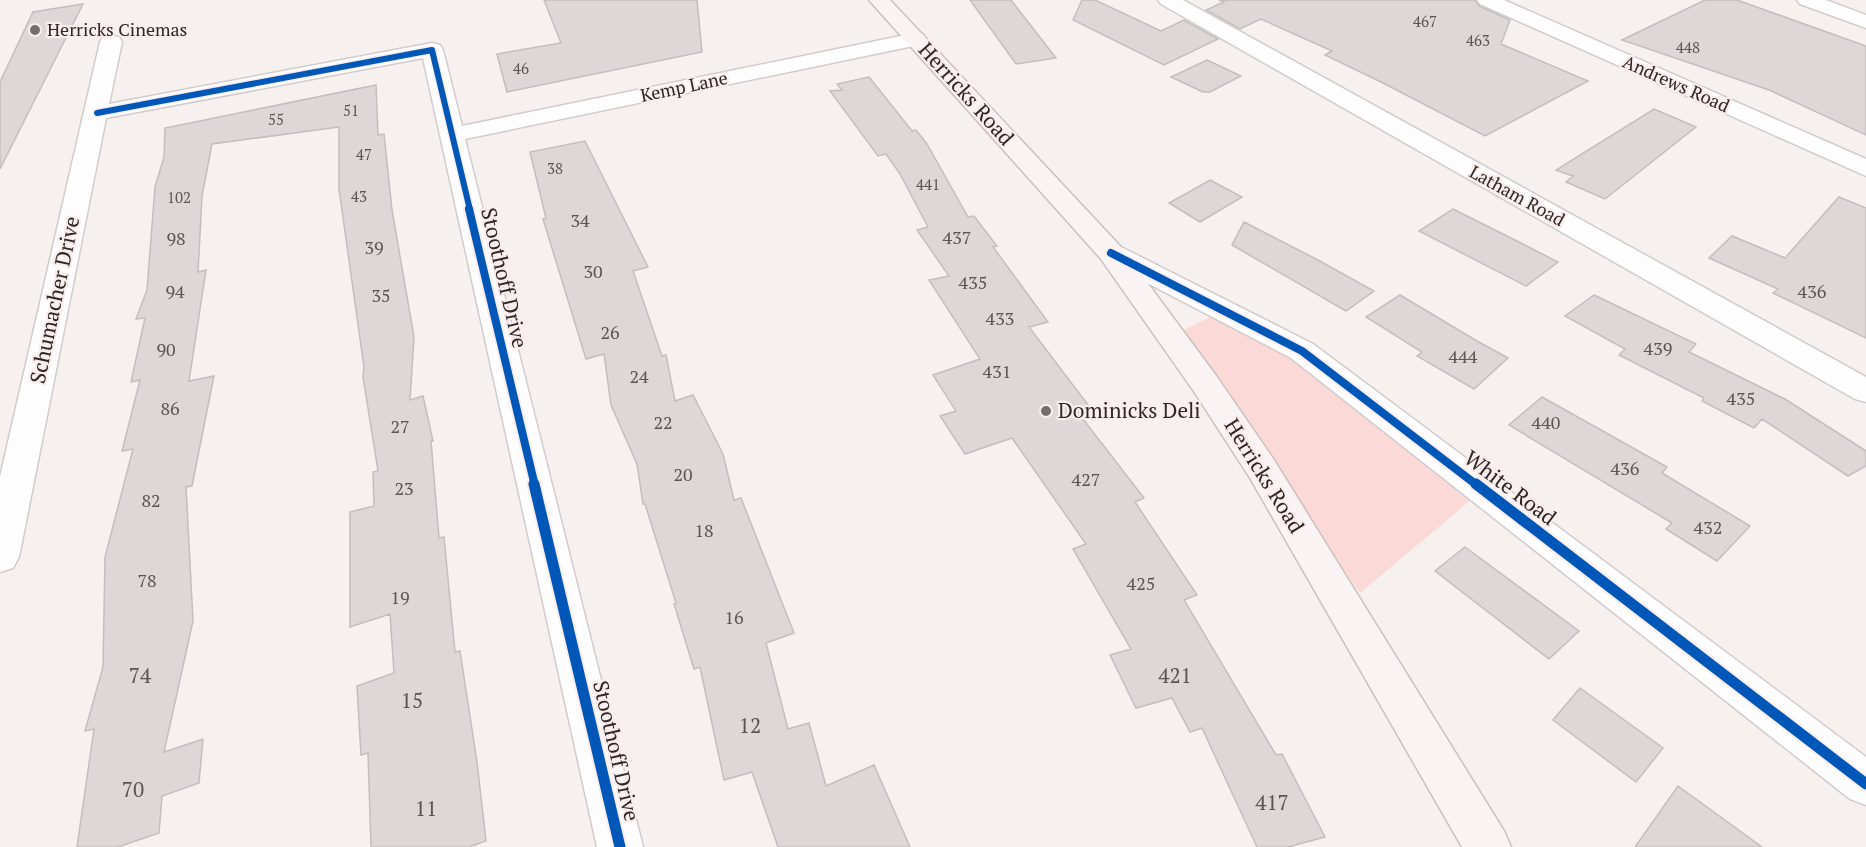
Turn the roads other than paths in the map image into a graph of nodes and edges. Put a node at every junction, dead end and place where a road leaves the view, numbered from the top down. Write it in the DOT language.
graph roads {
  1 [pos="879,0"];
  2 [pos="1168,0"];
  3 [pos="1486,0"];
  4 [pos="1807,0"];
  5 [pos="1866,22"];
  6 [pos="915,39"];
  7 [pos="111,42"];
  8 [pos="97,113"];
  9 [pos="452,135"];
  10 [pos="1866,168"];
  11 [pos="1112,253"];
  12 [pos="1866,391"];
  13 [pos="14,427"];
  14 [pos="0,557"];
  15 [pos="1866,784"];
  16 [pos="620,847"];
  17 [pos="1488,847"];
  1 -- 6 [label="main road, Herricks Road"];
  2 -- 12 [label="street, Latham Road"];
  3 -- 10 [label="street, Andrews Road"];
  4 -- 5 [label="street"];
  6 -- 9 [label="street, Kemp Lane"];
  6 -- 11 [label="main road, Herricks Road"];
  7 -- 8 [label="street, Schumacher Drive"];
  8 -- 9 [label="street, Stoothoff Drive"];
  8 -- 13 [label="street, Schumacher Drive"];
  9 -- 16 [label="street, Stoothoff Drive"];
  11 -- 15 [label="street, White Road"];
  11 -- 17 [label="main road, Herricks Road"];
  13 -- 14 [label="street, Schumacher Drive"];
}
